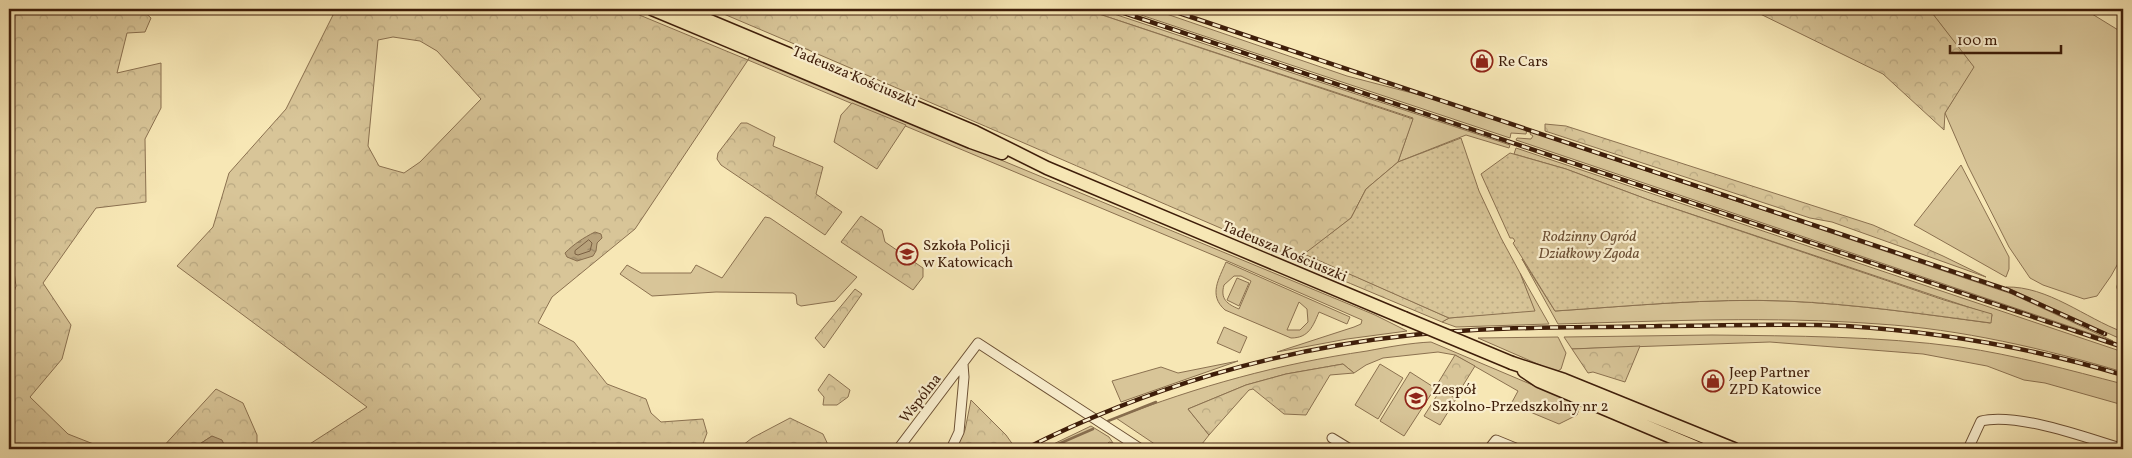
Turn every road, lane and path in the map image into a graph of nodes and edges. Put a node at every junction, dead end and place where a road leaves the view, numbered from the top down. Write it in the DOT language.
graph roads {
  1 [pos="652,9"];
  2 [pos="681,9"];
  3 [pos="1047,168"];
  4 [pos="1512,363"];
  5 [pos="963,364"];
  6 [pos="1332,438"];
  7 [pos="898,449"];
  8 [pos="951,449"];
  9 [pos="1140,449"];
  10 [pos="1350,449"];
  11 [pos="1489,449"];
  12 [pos="1518,449"];
  13 [pos="1700,449"];
  14 [pos="1734,449"];
  15 [pos="1968,449"];
  16 [pos="2123,449"];
  1 -- 3 [label="main road, Tadeusza Kościuszki"];
  2 -- 3 [label="main road, Tadeusza Kościuszki"];
  3 -- 4 [label="main road, Tadeusza Kościuszki, bridge"];
  4 -- 13 [label="main road, Tadeusza Kościuszki"];
  4 -- 14 [label="main road, Tadeusza Kościuszki"];
  5 -- 7 [label="street, Wspólna"];
  5 -- 8 [label="street, Wspólna"];
  5 -- 9 [label="street, Wspólna"];
  6 -- 10 [label="street"];
  11 -- 12 [label="street"];
  15 -- 16 [label="street"];
}
